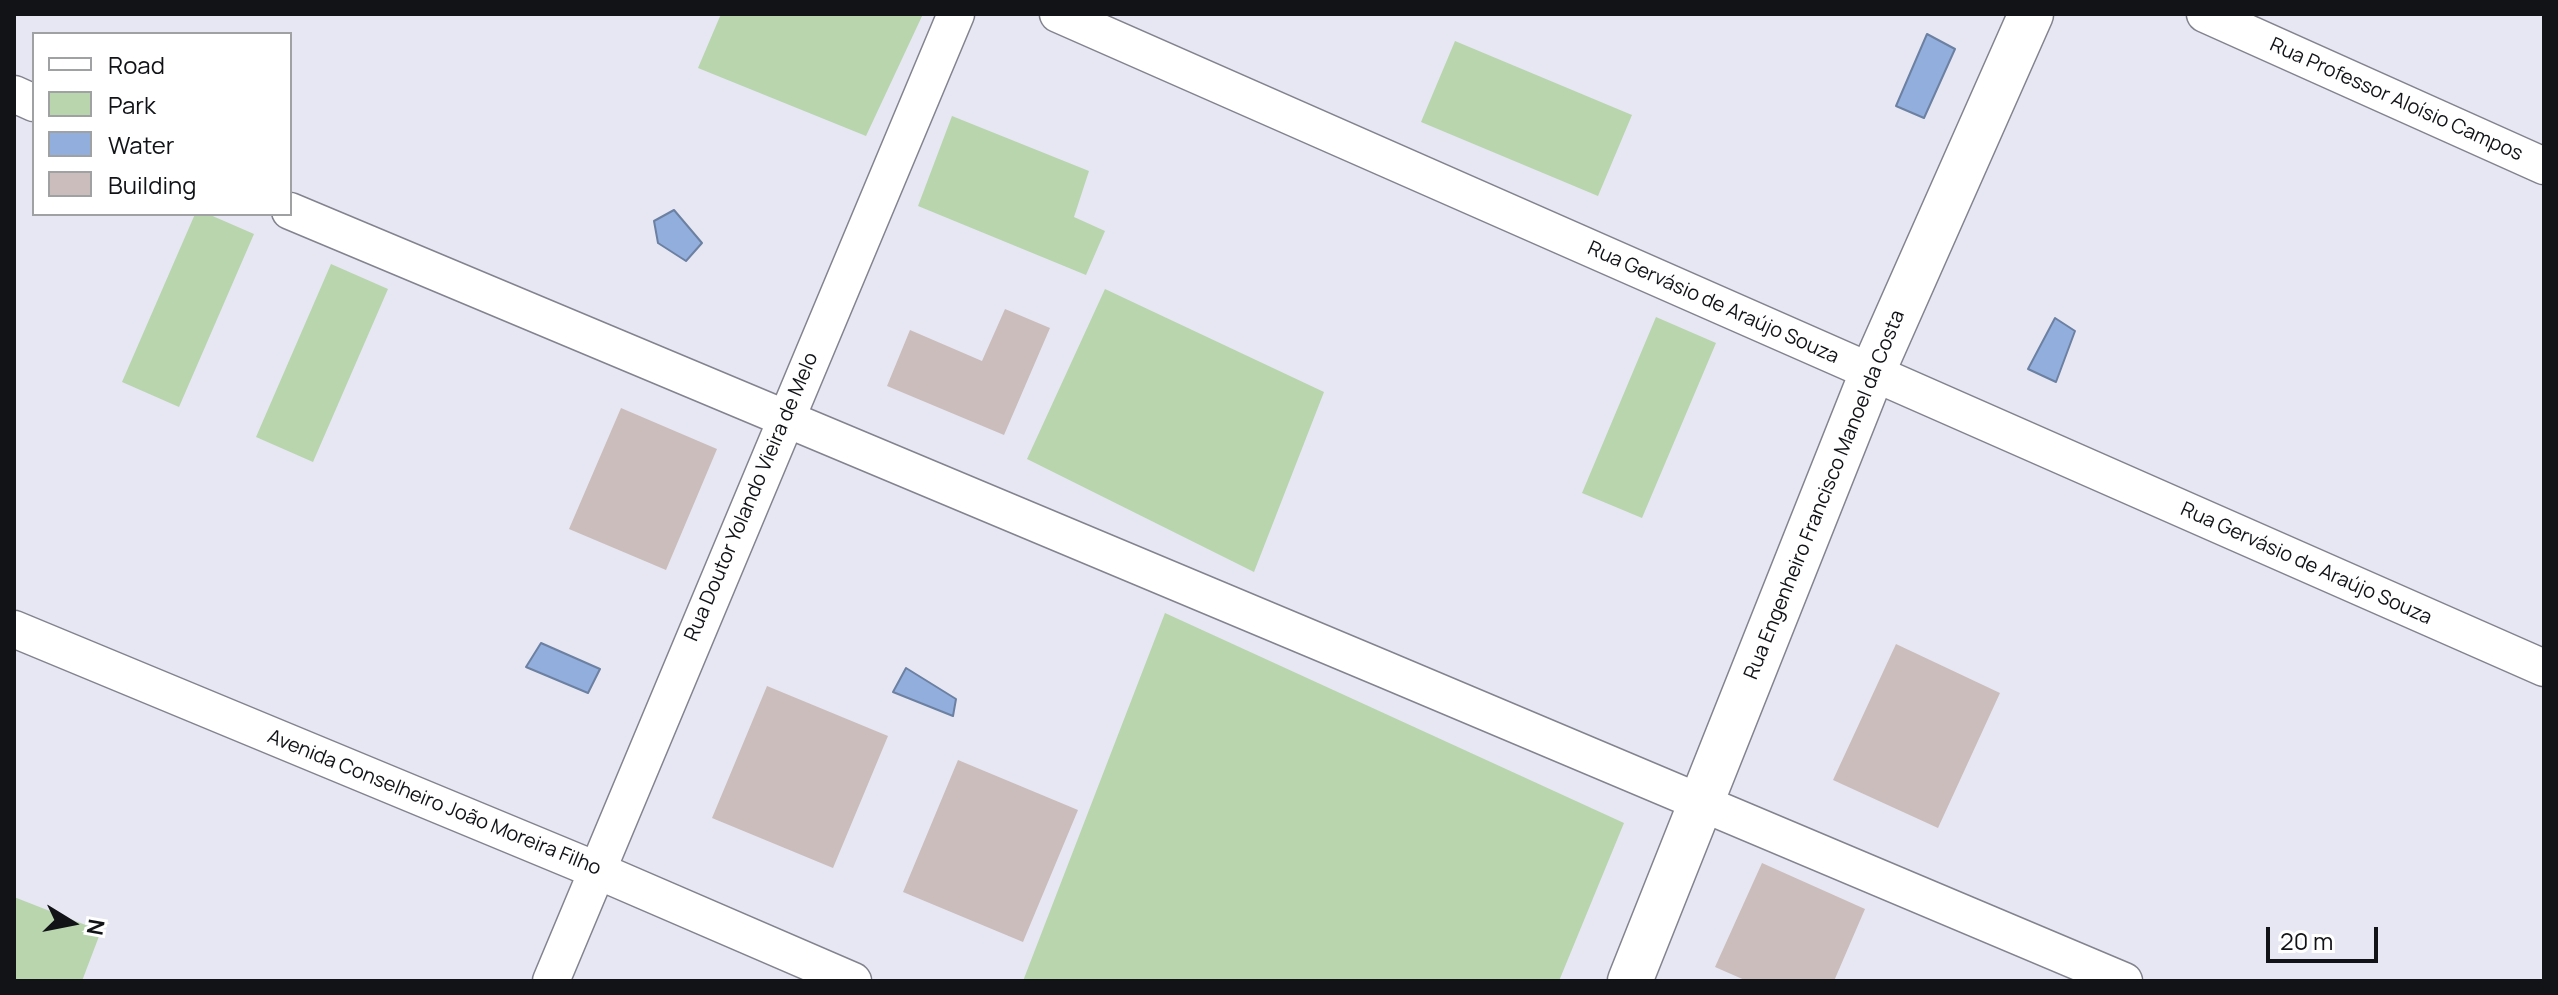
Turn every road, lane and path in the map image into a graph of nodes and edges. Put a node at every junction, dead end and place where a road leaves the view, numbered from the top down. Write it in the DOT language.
graph roads {
  1 [pos="956,14"];
  2 [pos="1058,14"];
  3 [pos="2031,14"];
  4 [pos="2205,14"];
  5 [pos="2544,166"];
  6 [pos="292,212"];
  7 [pos="1872,373"];
  8 [pos="785,420"];
  9 [pos="14,629"];
  10 [pos="2544,668"];
  11 [pos="1701,801"];
  12 [pos="596,870"];
  13 [pos="551,981"];
  14 [pos="853,981"];
  15 [pos="1630,981"];
  16 [pos="2124,981"];
  1 -- 8 [label="street, Rua Doutor Yolando Vieira de Melo"];
  2 -- 7 [label="street, Rua Gervásio de Araújo Souza"];
  3 -- 7 [label="street, Rua Engenheiro Francisco Manoel da Costa"];
  4 -- 5 [label="street, Rua Professor Aloísio Campos"];
  6 -- 8 [label="street"];
  7 -- 10 [label="street, Rua Gervásio de Araújo Souza"];
  7 -- 11 [label="street, Rua Engenheiro Francisco Manoel da Costa"];
  8 -- 11 [label="street"];
  8 -- 12 [label="street, Rua Doutor Yolando Vieira de Melo"];
  9 -- 12 [label="street, Avenida Conselheiro João Moreira Filho"];
  11 -- 15 [label="street, Rua Engenheiro Francisco Manoel da Costa"];
  11 -- 16 [label="street"];
  12 -- 13 [label="street, Rua Doutor Yolando Vieira de Melo"];
  12 -- 14 [label="street, Avenida Conselheiro João Moreira Filho"];
}
